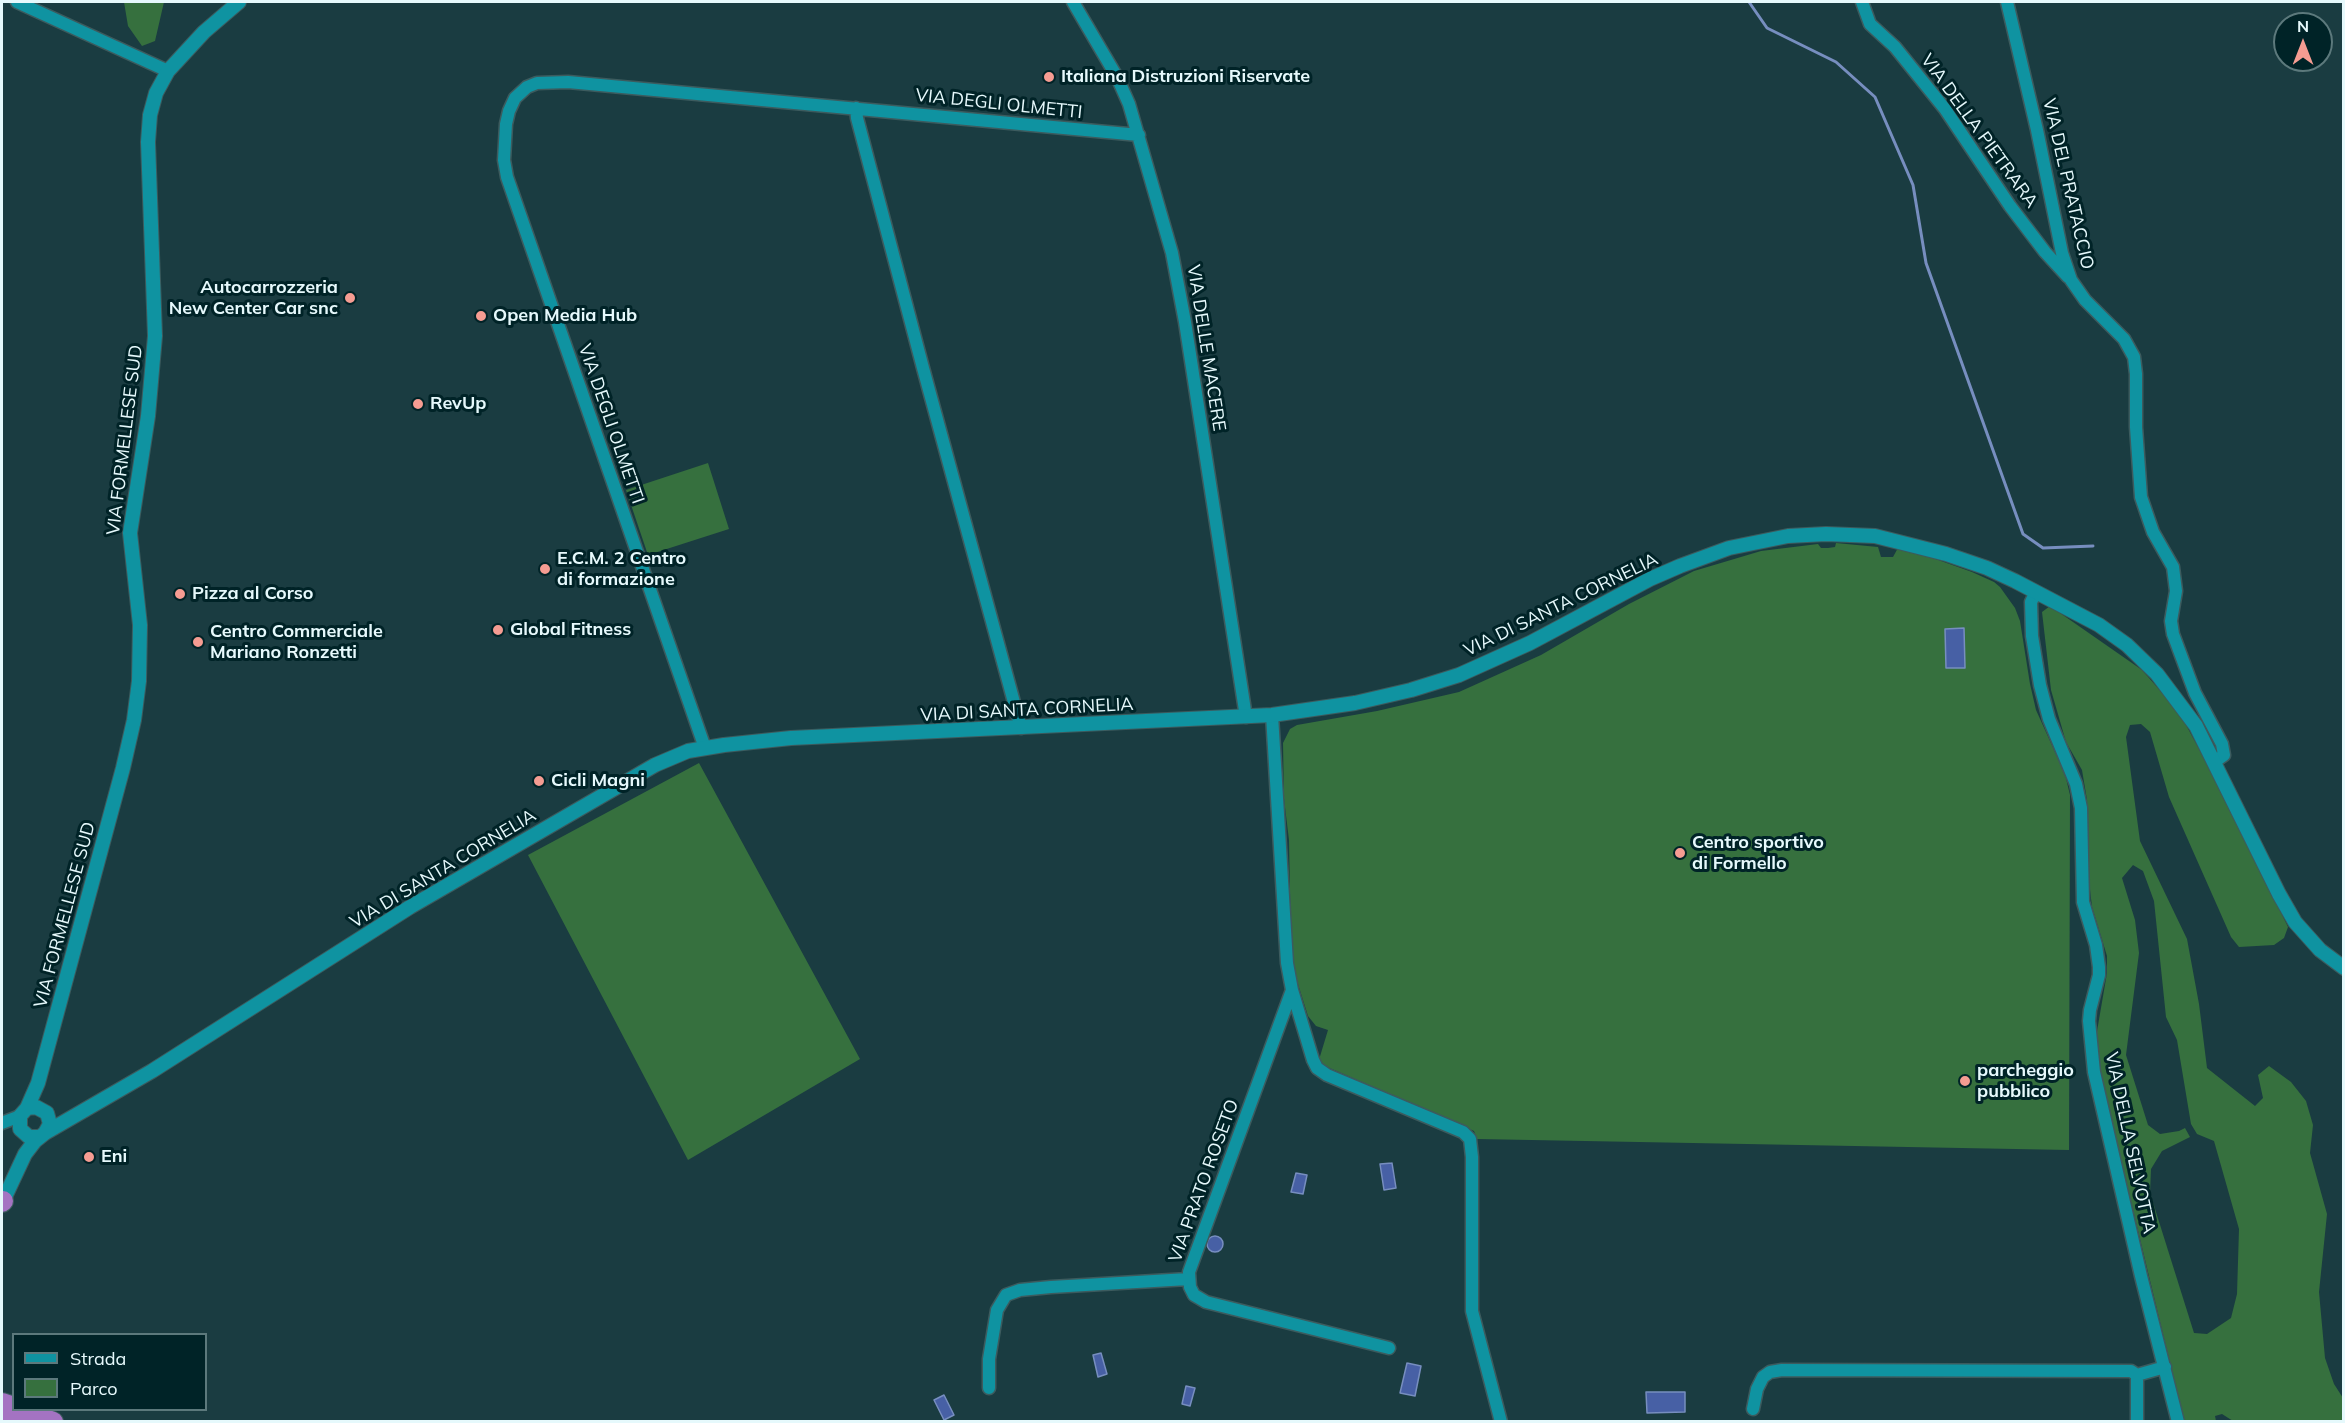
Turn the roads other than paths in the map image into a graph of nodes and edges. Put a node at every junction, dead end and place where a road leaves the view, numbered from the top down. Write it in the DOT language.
graph roads {
  1 [pos="16,2"];
  2 [pos="239,2"];
  3 [pos="1073,2"];
  4 [pos="1862,2"];
  5 [pos="2007,2"];
  6 [pos="168,71"];
  7 [pos="856,108"];
  8 [pos="1139,135"];
  9 [pos="2071,280"];
  10 [pos="2036,592"];
  11 [pos="1272,715"];
  12 [pos="1246,717"];
  13 [pos="1021,728"];
  14 [pos="705,748"];
  15 [pos="2214,762"];
  16 [pos="2343,968"];
  17 [pos="1292,990"];
  18 [pos="76,1114"];
  19 [pos="29,1118"];
  20 [pos="2,1125"];
  21 [pos="43,1135"];
  22 [pos="2,1202"];
  23 [pos="1188,1279"];
  24 [pos="1389,1348"];
  25 [pos="2165,1368"];
  26 [pos="2137,1375"];
  27 [pos="989,1388"];
  28 [pos="1753,1408"];
  29 [pos="23,1411"];
  30 [pos="2,1419"];
  31 [pos="8,1422"];
  32 [pos="53,1422"];
  33 [pos="1501,1422"];
  34 [pos="2138,1422"];
  35 [pos="2178,1422"];
  1 -- 6 [label="street"];
  2 -- 6 [label="street, VIA FORMELLESE SUD"];
  3 -- 8 [label="street, VIA DELLE MACERE"];
  4 -- 9 [label="street, VIA DELLA PIETRARA"];
  5 -- 9 [label="street, VIA DEL PRATACCIO"];
  6 -- 19 [label="street, VIA FORMELLESE SUD"];
  7 -- 8 [label="street, VIA DEGLI OLMETTI"];
  7 -- 13 [label="street"];
  7 -- 14 [label="street, VIA DEGLI OLMETTI"];
  8 -- 12 [label="street, VIA DELLE MACERE"];
  9 -- 15 [label="street, VIA DEL PRATACCIO"];
  10 -- 11 [label="street, VIA DI SANTA CORNELIA"];
  10 -- 15 [label="street, VIA DI SANTA CORNELIA"];
  10 -- 25 [label="street, VIA DELLA SELVOTTA"];
  11 -- 12 [label="street, VIA DI SANTA CORNELIA"];
  11 -- 17 [label="street, VIA PRATO ROSETO"];
  12 -- 13 [label="street, VIA DI SANTA CORNELIA"];
  13 -- 14 [label="street, VIA DI SANTA CORNELIA"];
  14 -- 18 [label="street, VIA DI SANTA CORNELIA"];
  15 -- 16 [label="street"];
  17 -- 23 [label="street, VIA PRATO ROSETO"];
  17 -- 33 [label="street, VIA PRATO ROSETO"];
  18 -- 19 [label="street, VIA DI SANTA CORNELIA"];
  18 -- 21 [label="street, VIA DI SANTA CORNELIA"];
  19 -- 20 [label="street"];
  19 -- 21 [label="street"];
  19 -- 21 [label="street"];
  19 -- 22 [label="street"];
  21 -- 22 [label="street"];
  23 -- 24 [label="street, VIA PRATO ROSETO"];
  23 -- 27 [label="street"];
  25 -- 26 [label="street"];
  25 -- 35 [label="street, VIA DELLA SELVOTTA"];
  26 -- 28 [label="street"];
  26 -- 34 [label="street"];
  29 -- 32 [label="highway"];
  30 -- 31 [label="highway"];
}
